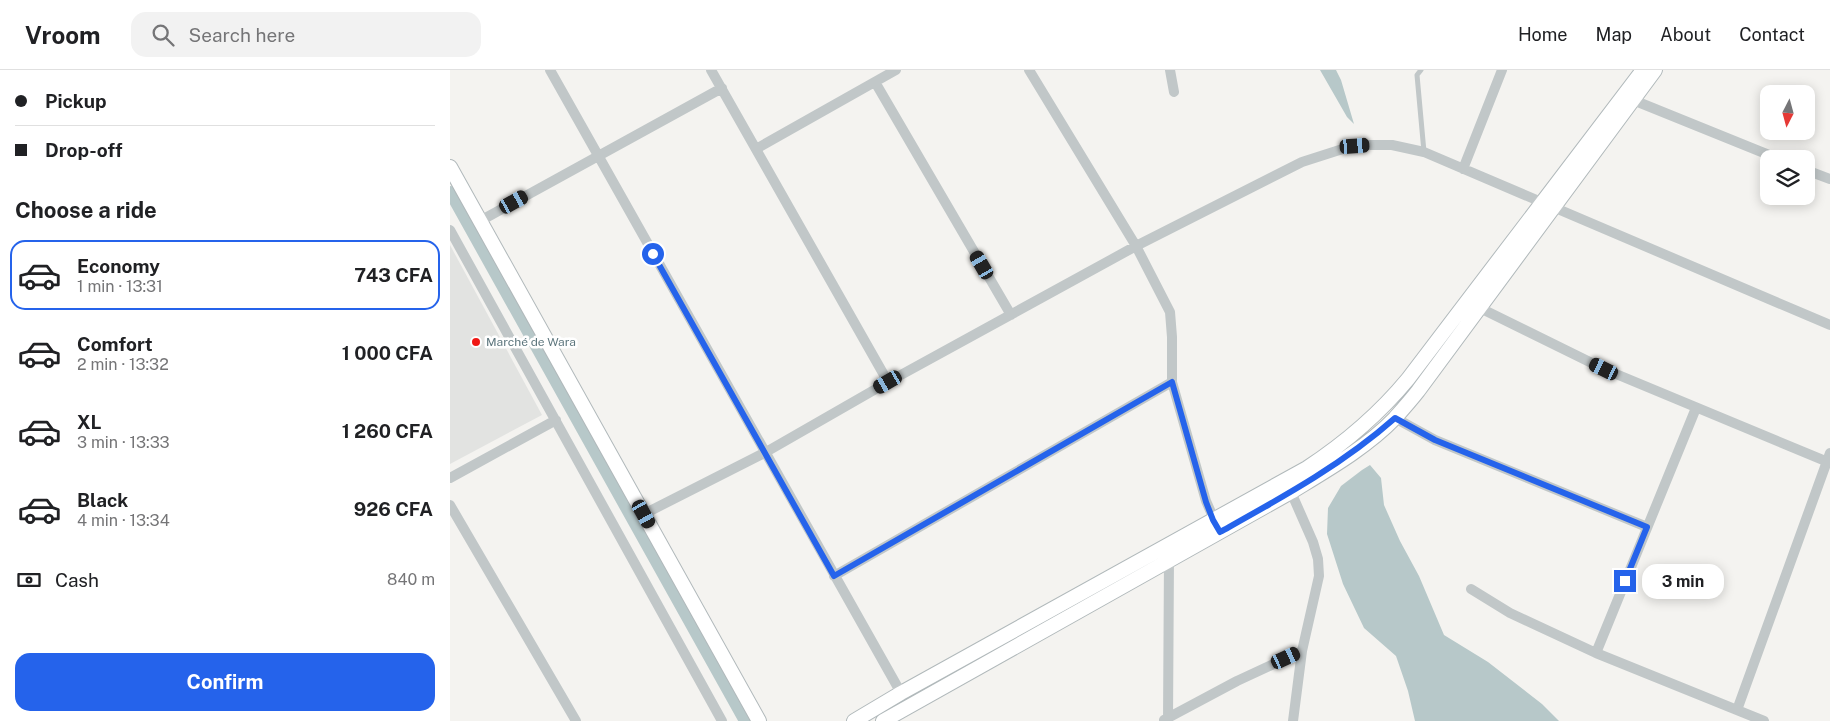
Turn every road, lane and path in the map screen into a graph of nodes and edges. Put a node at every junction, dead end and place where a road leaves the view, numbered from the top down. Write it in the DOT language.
graph roads {
  1 [pos="550,70"];
  2 [pos="711,70"];
  3 [pos="896,70"];
  4 [pos="1028,70"];
  5 [pos="1170,70"];
  6 [pos="1420,70"];
  7 [pos="1502,70"];
  8 [pos="1642,70"];
  9 [pos="1655,70"];
  10 [pos="875,82"];
  11 [pos="722,88"];
  12 [pos="1174,92"];
  13 [pos="1633,100"];
  14 [pos="756,149"];
  15 [pos="1760,151"];
  16 [pos="1424,152"];
  17 [pos="597,156"];
  18 [pos="450,167"];
  19 [pos="1463,169"];
  20 [pos="1815,174"];
  21 [pos="1830,180"];
  22 [pos="1548,205"];
  23 [pos="480,221"];
  24 [pos="450,230"];
  25 [pos="1136,246"];
  26 [pos="1480,308"];
  27 [pos="1011,315"];
  28 [pos="1830,325"];
  29 [pos="888,382"];
  30 [pos="1172,382"];
  31 [pos="1696,408"];
  32 [pos="1395,418"];
  33 [pos="556,420"];
  34 [pos="766,452"];
  35 [pos="1829,459"];
  36 [pos="1310,473"];
  37 [pos="450,478"];
  38 [pos="1291,492"];
  39 [pos="450,505"];
  40 [pos="644,514"];
  41 [pos="1217,526"];
  42 [pos="1647,527"];
  43 [pos="1168,546"];
  44 [pos="1169,560"];
  45 [pos="834,576"];
  46 [pos="1471,589"];
  47 [pos="1302,651"];
  48 [pos="1596,653"];
  49 [pos="901,693"];
  50 [pos="1736,710"];
  51 [pos="1166,720"];
  52 [pos="576,721"];
  53 [pos="722,721"];
  54 [pos="759,721"];
  55 [pos="854,721"];
  56 [pos="883,721"];
  57 [pos="1293,721"];
  58 [pos="1764,721"];
  1 -- 17 [label="street"];
  2 -- 11 [label="street"];
  3 -- 10 [label="street"];
  4 -- 25 [label="street"];
  5 -- 12 [label="street"];
  6 -- 16 [label="lane"];
  7 -- 19 [label="street"];
  8 -- 22 [label="street"];
  9 -- 13 [label="street"];
  10 -- 14 [label="street"];
  10 -- 27 [label="street"];
  11 -- 14 [label="street"];
  11 -- 17 [label="street"];
  13 -- 15 [label="street"];
  13 -- 22 [label="street"];
  14 -- 29 [label="street"];
  16 -- 19 [label="street"];
  16 -- 25 [label="street"];
  17 -- 23 [label="street"];
  17 -- 34 [label="street"];
  18 -- 23 [label="street"];
  19 -- 22 [label="street"];
  20 -- 21 [label="street"];
  22 -- 26 [label="street"];
  22 -- 28 [label="street"];
  22 -- 36 [label="street"];
  23 -- 40 [label="street"];
  24 -- 33 [label="street"];
  25 -- 27 [label="street"];
  25 -- 30 [label="street"];
  26 -- 31 [label="street"];
  26 -- 32 [label="street"];
  27 -- 29 [label="street"];
  29 -- 34 [label="street"];
  30 -- 41 [label="street"];
  30 -- 45 [label="street"];
  31 -- 35 [label="street"];
  31 -- 42 [label="street"];
  32 -- 36 [label="street"];
  32 -- 42 [label="street"];
  33 -- 37 [label="street"];
  33 -- 53 [label="street"];
  34 -- 40 [label="street"];
  34 -- 45 [label="street"];
  35 -- 50 [label="street"];
  36 -- 38 [label="street"];
  36 -- 41 [label="street"];
  38 -- 41 [label="street"];
  38 -- 47 [label="street"];
  39 -- 52 [label="street"];
  40 -- 54 [label="street"];
  41 -- 43 [label="street"];
  41 -- 44 [label="street"];
  42 -- 48 [label="street"];
  43 -- 44 [label="street"];
  43 -- 49 [label="street"];
  44 -- 51 [label="street"];
  44 -- 56 [label="street"];
  45 -- 49 [label="street"];
  46 -- 48 [label="street"];
  47 -- 51 [label="street"];
  47 -- 57 [label="street"];
  48 -- 50 [label="street"];
  49 -- 55 [label="street"];
  50 -- 58 [label="street"];
}
